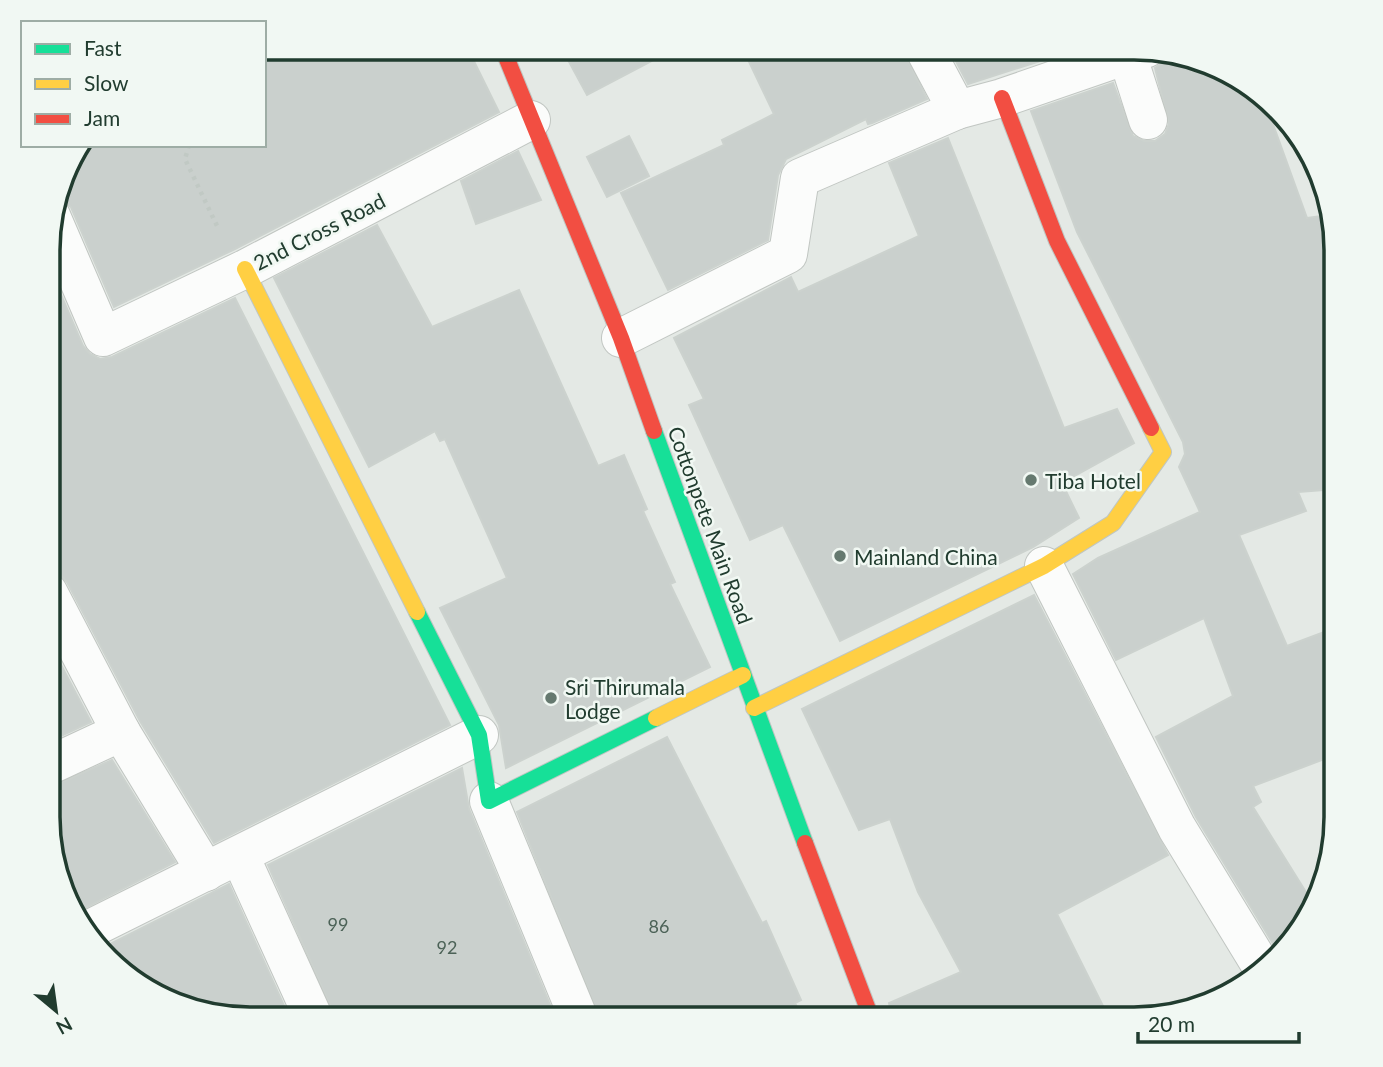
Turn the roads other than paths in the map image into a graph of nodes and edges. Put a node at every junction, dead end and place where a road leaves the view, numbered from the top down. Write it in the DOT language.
graph roads {
  1 [pos="507,60"];
  2 [pos="930,60"];
  3 [pos="1106,60"];
  4 [pos="1135,60"];
  5 [pos="1002,98"];
  6 [pos="957,110"];
  7 [pos="531,120"];
  8 [pos="1148,120"];
  9 [pos="60,238"];
  10 [pos="242,270"];
  11 [pos="621,338"];
  12 [pos="1044,566"];
  13 [pos="60,615"];
  14 [pos="743,675"];
  15 [pos="754,708"];
  16 [pos="121,732"];
  17 [pos="479,735"];
  18 [pos="60,760"];
  19 [pos="489,801"];
  20 [pos="240,856"];
  21 [pos="206,872"];
  22 [pos="95,927"];
  23 [pos="1258,960"];
  24 [pos="309,1007"];
  25 [pos="574,1007"];
  26 [pos="867,1007"];
  1 -- 7 [label="street, Cottonpete Main Road"];
  2 -- 6 [label="street"];
  3 -- 5 [label="street"];
  4 -- 8 [label="street"];
  5 -- 6 [label="street"];
  5 -- 12 [label="street"];
  6 -- 11 [label="street"];
  7 -- 10 [label="street, 2nd Cross Road"];
  7 -- 11 [label="street, Cottonpete Main Road"];
  9 -- 10 [label="street, 2nd Cross Road"];
  10 -- 17 [label="street"];
  11 -- 14 [label="street, Cottonpete Main Road"];
  12 -- 15 [label="street"];
  12 -- 23 [label="street"];
  13 -- 16 [label="street"];
  14 -- 15 [label="street, Cottonpete Main Road"];
  14 -- 19 [label="street"];
  15 -- 26 [label="street, Cottonpete Main Road"];
  16 -- 18 [label="street"];
  16 -- 21 [label="street"];
  17 -- 19 [label="street"];
  17 -- 20 [label="street"];
  19 -- 25 [label="street"];
  20 -- 21 [label="street"];
  20 -- 24 [label="street"];
  21 -- 22 [label="street"];
}
